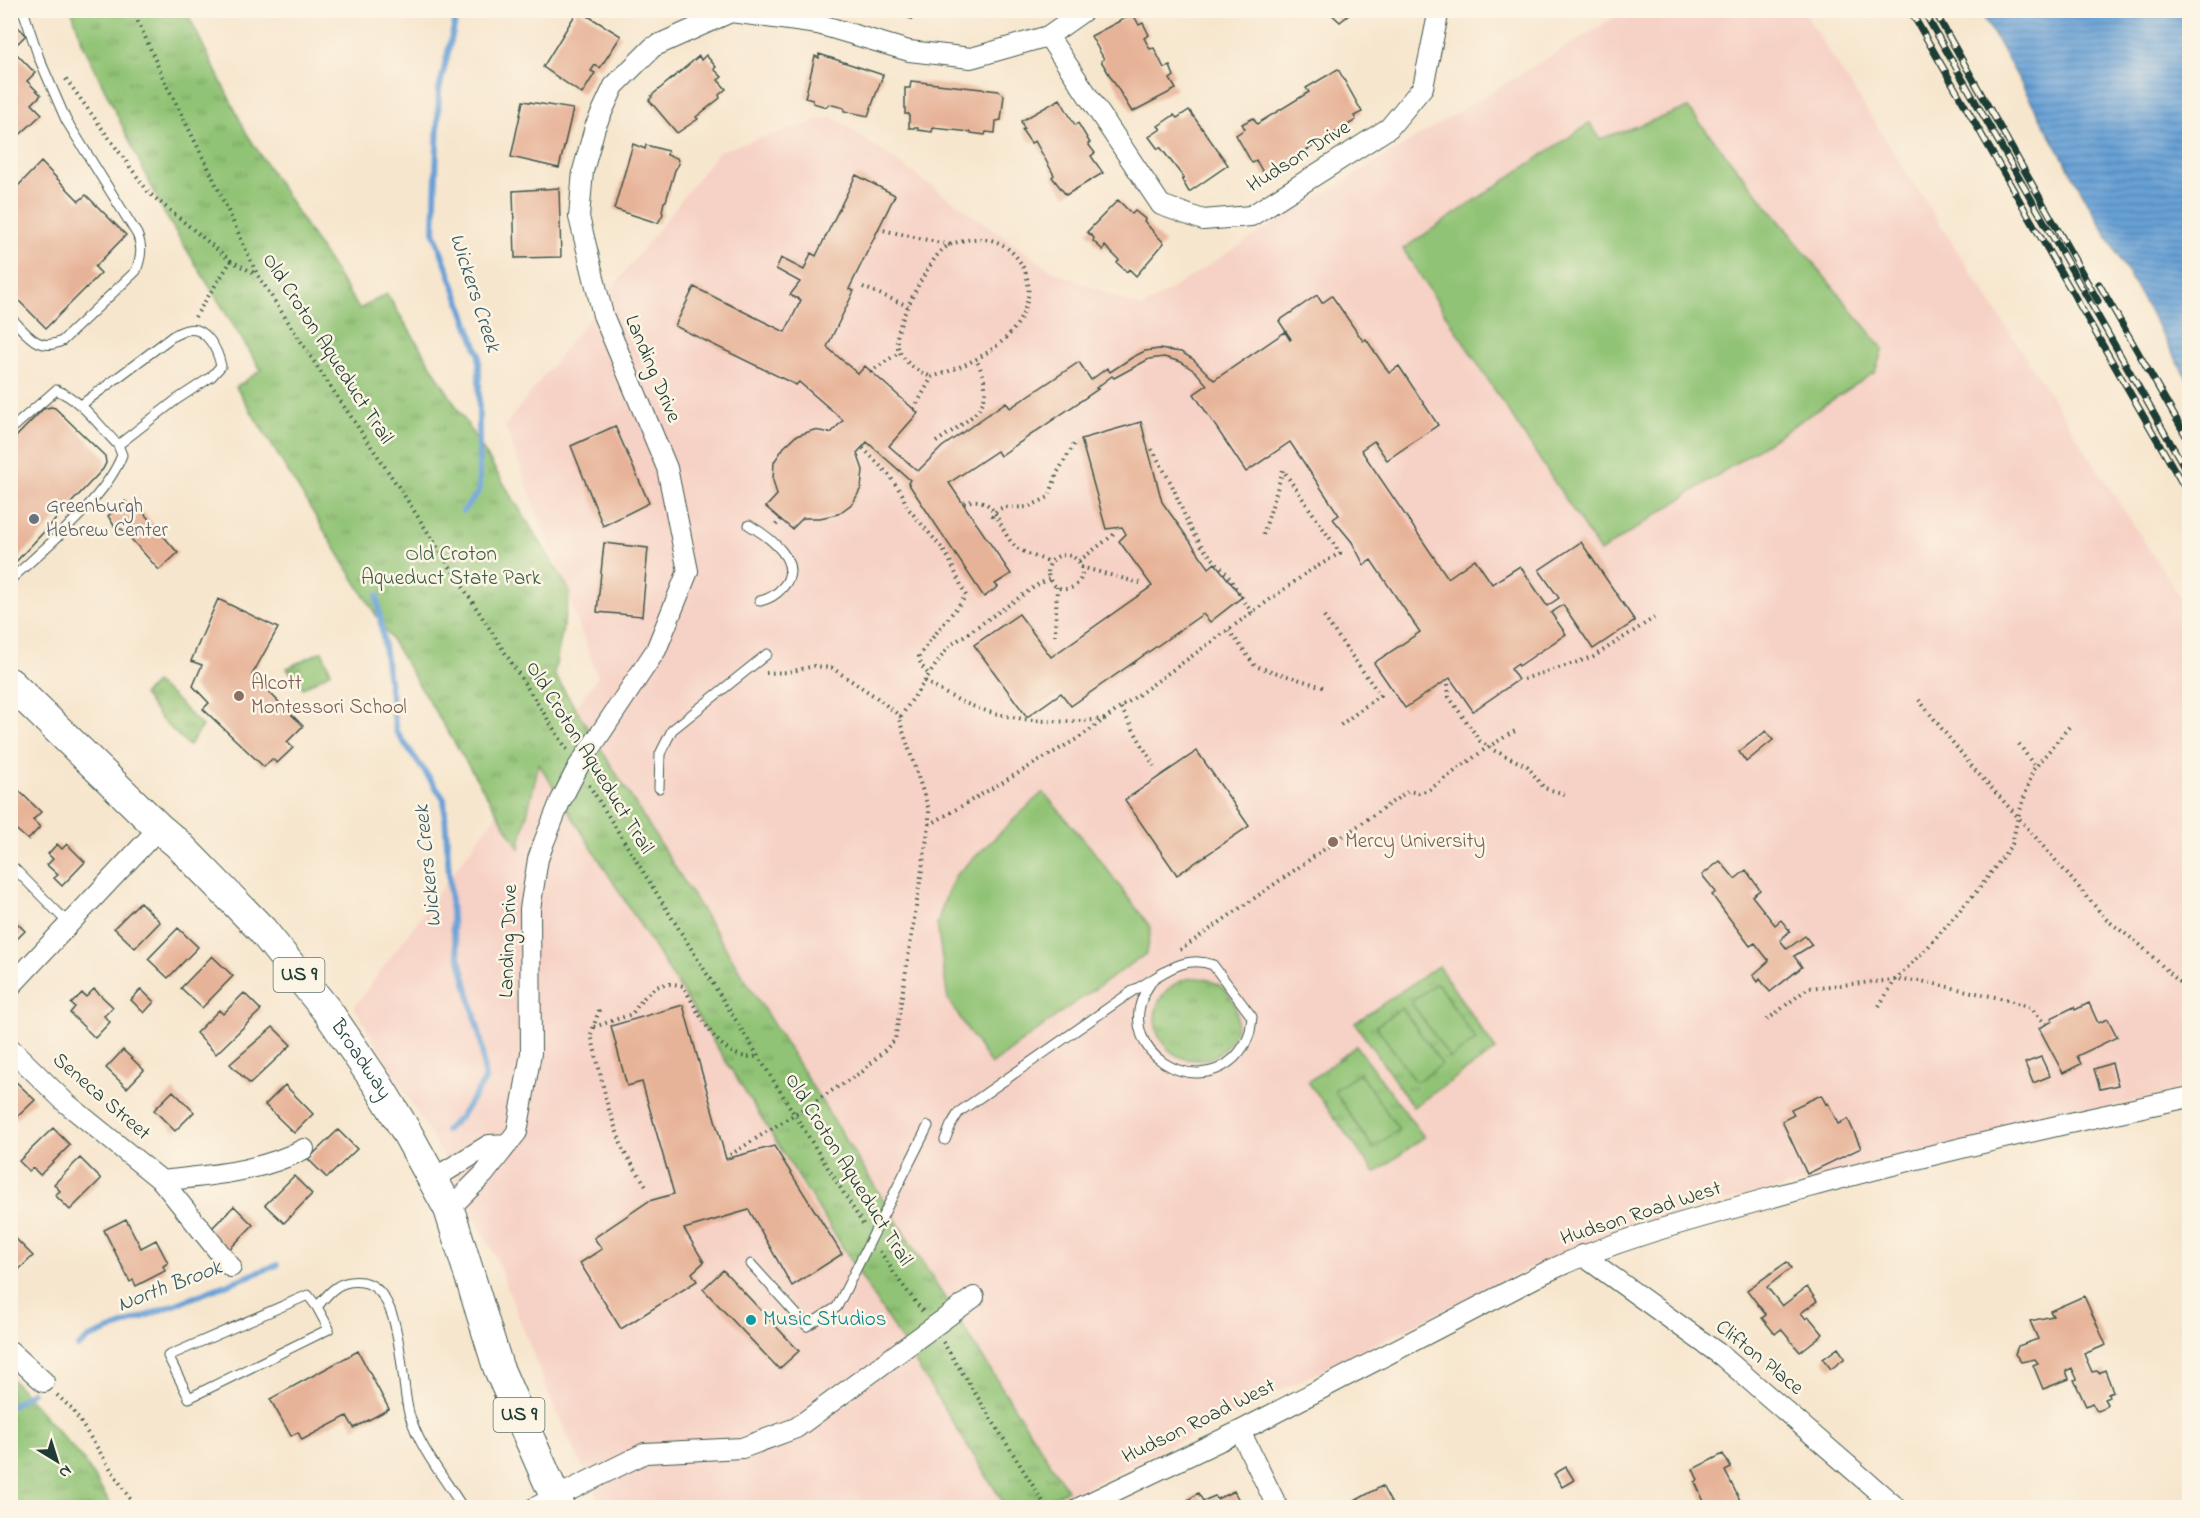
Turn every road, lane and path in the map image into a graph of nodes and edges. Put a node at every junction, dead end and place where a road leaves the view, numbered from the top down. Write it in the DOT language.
graph roads {
  1 [pos="23,10"];
  2 [pos="133,10"];
  3 [pos="1085,10"];
  4 [pos="1439,10"];
  5 [pos="1048,36"];
  6 [pos="63,74"];
  7 [pos="878,229"];
  8 [pos="951,246"];
  9 [pos="231,261"];
  10 [pos="257,274"];
  11 [pos="863,287"];
  12 [pos="908,306"];
  13 [pos="10,316"];
  14 [pos="187,330"];
  15 [pos="900,352"];
  16 [pos="976,360"];
  17 [pos="870,372"];
  18 [pos="932,376"];
  19 [pos="81,405"];
  20 [pos="914,409"];
  21 [pos="10,430"];
  22 [pos="1076,441"];
  23 [pos="936,442"];
  24 [pos="118,445"];
  25 [pos="863,448"];
  26 [pos="1152,449"];
  27 [pos="964,503"];
  28 [pos="994,512"];
  29 [pos="992,517"];
  30 [pos="782,518"];
  31 [pos="749,525"];
  32 [pos="777,525"];
  33 [pos="1117,532"];
  34 [pos="1263,535"];
  35 [pos="1078,561"];
  36 [pos="1050,562"];
  37 [pos="1081,567"];
  38 [pos="1049,579"];
  39 [pos="10,580"];
  40 [pos="1140,583"];
  41 [pos="1057,587"];
  42 [pos="760,601"];
  43 [pos="1252,613"];
  44 [pos="1324,617"];
  45 [pos="1654,618"];
  46 [pos="1229,630"];
  47 [pos="1055,636"];
  48 [pos="767,654"];
  49 [pos="929,675"];
  50 [pos="760,676"];
  51 [pos="1524,679"];
  52 [pos="925,681"];
  53 [pos="10,683"];
  54 [pos="1448,684"];
  55 [pos="1326,688"];
  56 [pos="1919,700"];
  57 [pos="1121,708"];
  58 [pos="901,717"];
  59 [pos="1106,719"];
  60 [pos="2069,727"];
  61 [pos="1338,728"];
  62 [pos="1515,731"];
  63 [pos="2019,744"];
  64 [pos="1488,747"];
  65 [pos="1154,766"];
  66 [pos="578,767"];
  67 [pos="2036,767"];
  68 [pos="659,788"];
  69 [pos="1566,794"];
  70 [pos="2018,817"];
  71 [pos="930,825"];
  72 [pos="159,828"];
  73 [pos="10,864"];
  74 [pos="69,924"];
  75 [pos="1176,952"];
  76 [pos="1895,980"];
  77 [pos="1152,981"];
  78 [pos="10,987"];
  79 [pos="2190,992"];
  80 [pos="1879,1006"];
  81 [pos="599,1010"];
  82 [pos="1767,1020"];
  83 [pos="2046,1024"];
  84 [pos="594,1026"];
  85 [pos="10,1048"];
  86 [pos="759,1056"];
  87 [pos="2190,1097"];
  88 [pos="795,1114"];
  89 [pos="928,1126"];
  90 [pos="945,1140"];
  91 [pos="508,1144"];
  92 [pos="304,1149"];
  93 [pos="730,1155"];
  94 [pos="433,1179"];
  95 [pos="162,1181"];
  96 [pos="647,1187"];
  97 [pos="449,1209"];
  98 [pos="872,1237"];
  99 [pos="1582,1255"];
  100 [pos="751,1264"];
  101 [pos="231,1267"];
  102 [pos="974,1297"];
  103 [pos="318,1307"];
  104 [pos="933,1326"];
  105 [pos="10,1351"];
  106 [pos="44,1382"];
  107 [pos="1240,1431"];
  108 [pos="550,1504"];
  109 [pos="136,1508"];
  110 [pos="463,1508"];
  111 [pos="1047,1508"];
  112 [pos="1079,1508"];
  113 [pos="1278,1508"];
  114 [pos="1898,1508"];
  1 -- 13 [label="lane"];
  2 -- 10 [label="path, Old Croton Aqueduct Trail"];
  3 -- 5 [label="street, Landing Drive"];
  4 -- 5 [label="street, Hudson Drive"];
  5 -- 66 [label="street, Landing Drive"];
  6 -- 9 [label="path"];
  7 -- 8 [label="path"];
  8 -- 12 [label="path"];
  8 -- 16 [label="path"];
  9 -- 10 [label="path"];
  9 -- 14 [label="path"];
  10 -- 66 [label="path, Old Croton Aqueduct Trail"];
  11 -- 12 [label="path"];
  12 -- 15 [label="path"];
  14 -- 19 [label="lane"];
  14 -- 24 [label="lane"];
  15 -- 17 [label="path"];
  15 -- 18 [label="path"];
  16 -- 18 [label="path"];
  16 -- 23 [label="path"];
  18 -- 20 [label="path"];
  19 -- 21 [label="lane"];
  19 -- 24 [label="lane"];
  22 -- 28 [label="path"];
  24 -- 39 [label="lane"];
  25 -- 49 [label="path"];
  26 -- 43 [label="path"];
  27 -- 28 [label="path"];
  28 -- 29 [label="path"];
  28 -- 36 [label="path"];
  30 -- 32 [label="path"];
  31 -- 42 [label="lane"];
  33 -- 35 [label="path"];
  34 -- 43 [label="path"];
  35 -- 36 [label="path"];
  35 -- 37 [label="path"];
  36 -- 38 [label="path"];
  37 -- 40 [label="path"];
  37 -- 41 [label="path"];
  38 -- 41 [label="path"];
  38 -- 49 [label="path"];
  41 -- 47 [label="path"];
  43 -- 46 [label="path"];
  44 -- 61 [label="path"];
  45 -- 51 [label="path"];
  46 -- 55 [label="path"];
  46 -- 57 [label="path"];
  48 -- 68 [label="lane"];
  49 -- 52 [label="path"];
  50 -- 58 [label="path"];
  52 -- 58 [label="path"];
  52 -- 59 [label="path"];
  53 -- 72 [label="main road, Broadway / US 9"];
  54 -- 64 [label="path"];
  56 -- 70 [label="path"];
  57 -- 59 [label="path"];
  57 -- 65 [label="path"];
  58 -- 71 [label="path"];
  59 -- 71 [label="path"];
  60 -- 67 [label="path"];
  62 -- 64 [label="path"];
  63 -- 67 [label="path"];
  64 -- 69 [label="path"];
  64 -- 75 [label="path"];
  66 -- 86 [label="path, Old Croton Aqueduct Trail"];
  66 -- 91 [label="street, Landing Drive"];
  67 -- 70 [label="path"];
  70 -- 76 [label="path"];
  70 -- 79 [label="path"];
  71 -- 88 [label="path"];
  72 -- 74 [label="street"];
  72 -- 94 [label="main road, Broadway / US 9"];
  73 -- 74 [label="lane"];
  74 -- 78 [label="street"];
  76 -- 80 [label="path"];
  76 -- 82 [label="path"];
  76 -- 83 [label="path"];
  77 -- 77 [label="lane"];
  77 -- 90 [label="lane"];
  81 -- 84 [label="path"];
  84 -- 86 [label="path"];
  84 -- 96 [label="path"];
  85 -- 95 [label="street, Seneca Street"];
  86 -- 88 [label="path, Old Croton Aqueduct Trail"];
  87 -- 99 [label="street, Hudson Road West"];
  88 -- 93 [label="path"];
  88 -- 98 [label="path, Old Croton Aqueduct Trail"];
  89 -- 98 [label="lane"];
  91 -- 94 [label="street"];
  91 -- 97 [label="street, Landing Drive"];
  92 -- 95 [label="street"];
  94 -- 97 [label="main road, Broadway / US 9"];
  95 -- 101 [label="street, Seneca Street"];
  97 -- 108 [label="main road, Broadway / US 9"];
  98 -- 100 [label="lane"];
  98 -- 104 [label="path, Old Croton Aqueduct Trail"];
  99 -- 107 [label="street, Hudson Road West"];
  99 -- 114 [label="street, Clifton Place"];
  102 -- 104 [label="street"];
  103 -- 103 [label="lane"];
  103 -- 110 [label="lane"];
  104 -- 108 [label="street"];
  104 -- 111 [label="path, Old Croton Aqueduct Trail"];
  105 -- 106 [label="street"];
  106 -- 109 [label="path"];
  107 -- 112 [label="street, Hudson Road West"];
  107 -- 113 [label="street"];
}
